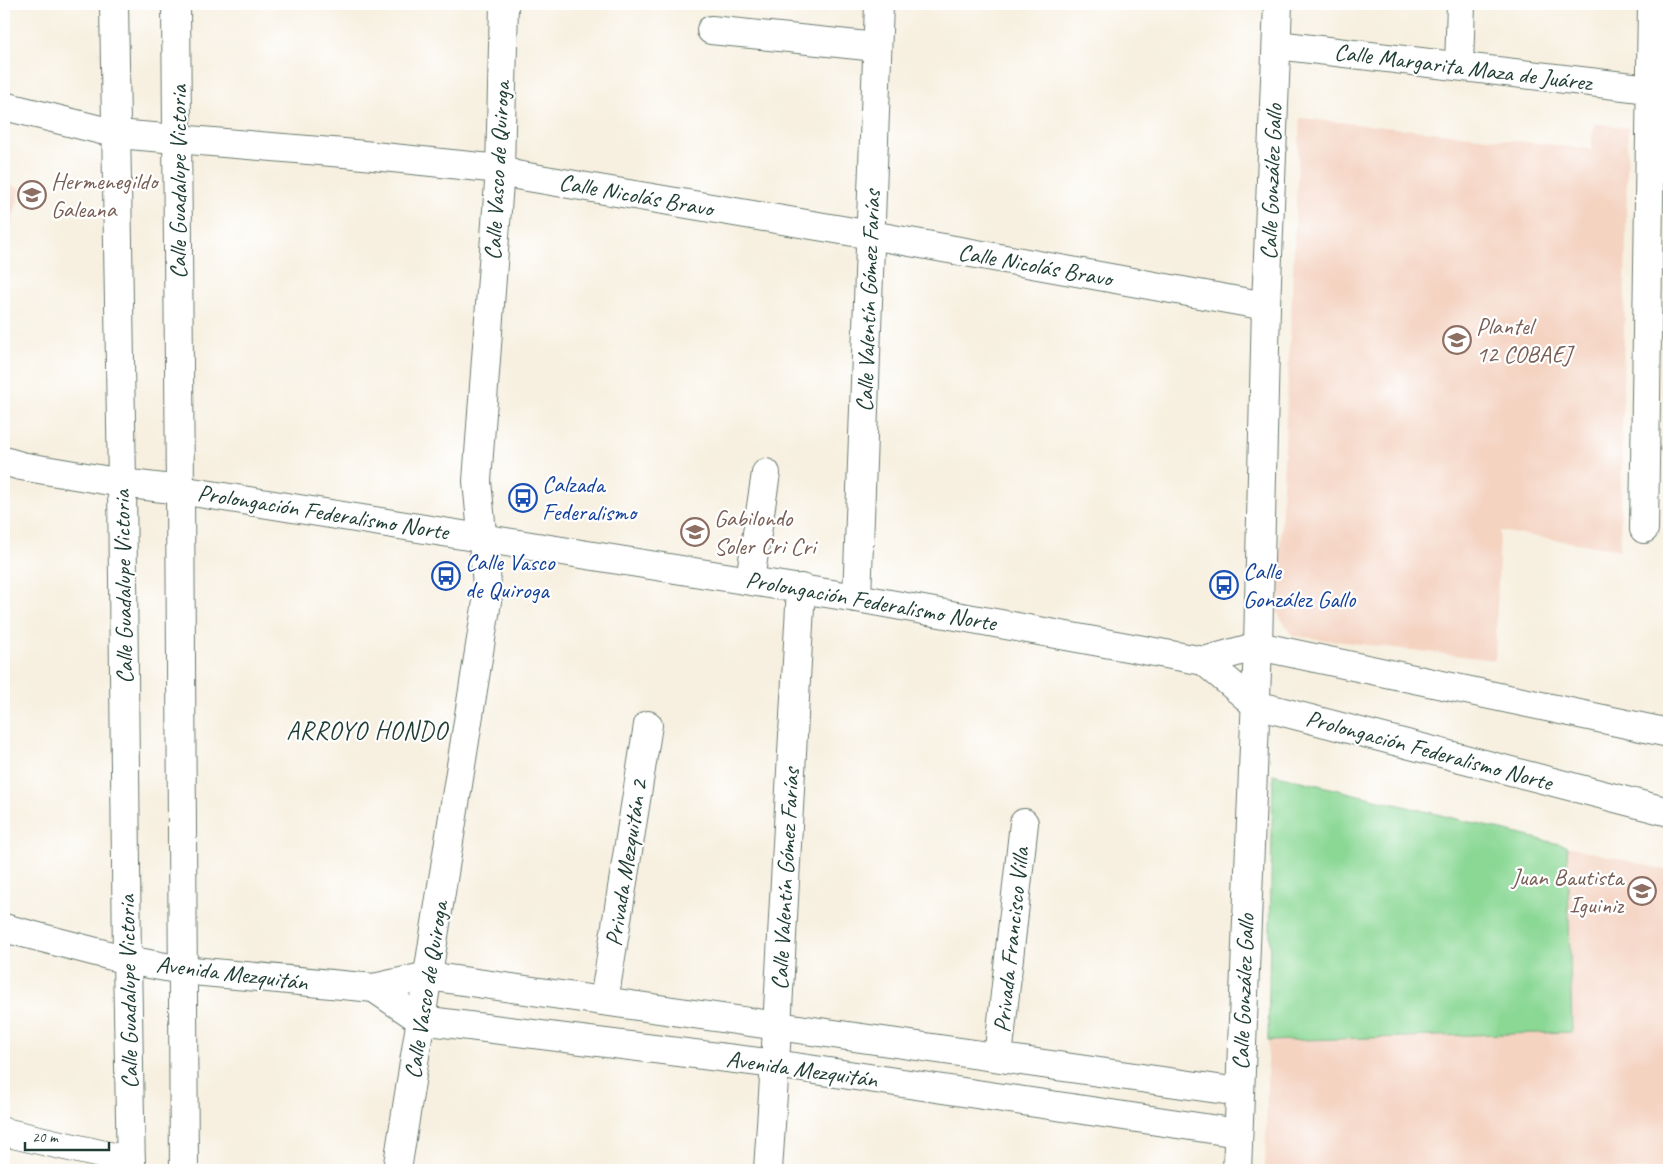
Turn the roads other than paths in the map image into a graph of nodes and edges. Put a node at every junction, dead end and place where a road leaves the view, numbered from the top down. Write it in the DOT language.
graph roads {
  1 [pos="114,4"];
  2 [pos="176,4"];
  3 [pos="504,4"];
  4 [pos="879,4"];
  5 [pos="1278,4"];
  6 [pos="1461,4"];
  7 [pos="1652,4"];
  8 [pos="711,30"];
  9 [pos="1277,45"];
  10 [pos="877,47"];
  11 [pos="1459,66"];
  12 [pos="1649,89"];
  13 [pos="4,106"];
  14 [pos="117,134"];
  15 [pos="178,139"];
  16 [pos="500,169"];
  17 [pos="871,235"];
  18 [pos="1266,306"];
  19 [pos="4,461"];
  20 [pos="766,473"];
  21 [pos="122,483"];
  22 [pos="180,490"];
  23 [pos="1644,528"];
  24 [pos="483,537"];
  25 [pos="750,580"];
  26 [pos="801,588"];
  27 [pos="858,598"];
  28 [pos="1258,646"];
  29 [pos="1204,661"];
  30 [pos="1256,705"];
  31 [pos="648,725"];
  32 [pos="1669,733"];
  33 [pos="1669,812"];
  34 [pos="1024,823"];
  35 [pos="4,928"];
  36 [pos="126,960"];
  37 [pos="182,970"];
  38 [pos="428,976"];
  39 [pos="374,988"];
  40 [pos="604,1001"];
  41 [pos="421,1020"];
  42 [pos="777,1025"];
  43 [pos="998,1057"];
  44 [pos="775,1064"];
  45 [pos="1239,1092"];
  46 [pos="4,1132"];
  47 [pos="1238,1133"];
  48 [pos="131,1166"];
  49 [pos="184,1170"];
  50 [pos="397,1170"];
  51 [pos="768,1170"];
  52 [pos="1237,1170"];
  1 -- 14 [label="street, Calle Guadalupe Victoria"];
  2 -- 15 [label="street, Calle Guadalupe Victoria"];
  3 -- 16 [label="street, Calle Vasco de Quiroga"];
  4 -- 10 [label="street, Calle Valentín Gómez Farías"];
  5 -- 9 [label="street, Calle González Gallo"];
  6 -- 11 [label="street"];
  7 -- 12 [label="street"];
  8 -- 10 [label="street"];
  9 -- 11 [label="street, Calle Margarita Maza de Juárez"];
  9 -- 18 [label="street, Calle González Gallo"];
  10 -- 17 [label="street, Calle Valentín Gómez Farías"];
  11 -- 12 [label="street, Calle Margarita Maza de Juárez"];
  12 -- 23 [label="street"];
  13 -- 14 [label="street, Calle Nicolás Bravo"];
  14 -- 15 [label="street, Calle Nicolás Bravo"];
  14 -- 21 [label="street, Calle Guadalupe Victoria"];
  15 -- 16 [label="street, Calle Nicolás Bravo"];
  15 -- 22 [label="street, Calle Guadalupe Victoria"];
  16 -- 17 [label="street, Calle Nicolás Bravo"];
  16 -- 24 [label="street, Calle Vasco de Quiroga"];
  17 -- 18 [label="street, Calle Nicolás Bravo"];
  17 -- 27 [label="street, Calle Valentín Gómez Farías"];
  18 -- 28 [label="street, Calle González Gallo"];
  19 -- 21 [label="street, Prolongación Federalismo Norte"];
  20 -- 25 [label="street"];
  21 -- 22 [label="street, Prolongación Federalismo Norte"];
  21 -- 36 [label="street, Calle Guadalupe Victoria"];
  22 -- 24 [label="street, Prolongación Federalismo Norte"];
  22 -- 37 [label="street, Calle Guadalupe Victoria"];
  24 -- 25 [label="street, Prolongación Federalismo Norte"];
  24 -- 38 [label="street, Calle Vasco de Quiroga"];
  25 -- 26 [label="street, Prolongación Federalismo Norte"];
  26 -- 27 [label="street, Prolongación Federalismo Norte"];
  26 -- 42 [label="street, Calle Valentín Gómez Farías"];
  27 -- 29 [label="street, Prolongación Federalismo Norte"];
  28 -- 29 [label="street, Prolongación Federalismo Norte"];
  28 -- 30 [label="street, Calle González Gallo"];
  28 -- 32 [label="street, Prolongación Federalismo Norte"];
  29 -- 30 [label="street, Prolongación Federalismo Norte"];
  30 -- 33 [label="street, Prolongación Federalismo Norte"];
  30 -- 45 [label="street, Calle González Gallo"];
  31 -- 40 [label="street, Privada Mezquitán 2"];
  34 -- 43 [label="street, Privada Francisco Villa"];
  35 -- 36 [label="street, Avenida Mezquitán"];
  36 -- 37 [label="street, Avenida Mezquitán"];
  36 -- 48 [label="street, Calle Guadalupe Victoria"];
  37 -- 39 [label="street, Avenida Mezquitán"];
  37 -- 49 [label="street, Calle Guadalupe Victoria"];
  38 -- 39 [label="street, Avenida Mezquitán"];
  38 -- 40 [label="street, Avenida Mezquitán"];
  38 -- 41 [label="street, Calle Vasco de Quiroga"];
  39 -- 41 [label="street, Avenida Mezquitán"];
  40 -- 42 [label="street, Avenida Mezquitán"];
  41 -- 44 [label="street, Avenida Mezquitán"];
  41 -- 50 [label="street, Calle Vasco de Quiroga"];
  42 -- 43 [label="street, Avenida Mezquitán"];
  42 -- 44 [label="street, Calle Valentín Gómez Farías"];
  43 -- 45 [label="street, Avenida Mezquitán"];
  44 -- 47 [label="street, Avenida Mezquitán"];
  44 -- 51 [label="street, Calle Valentín Gómez Farías"];
  45 -- 47 [label="street, Calle González Gallo"];
  46 -- 48 [label="street"];
  47 -- 52 [label="street, Calle González Gallo"];
}
